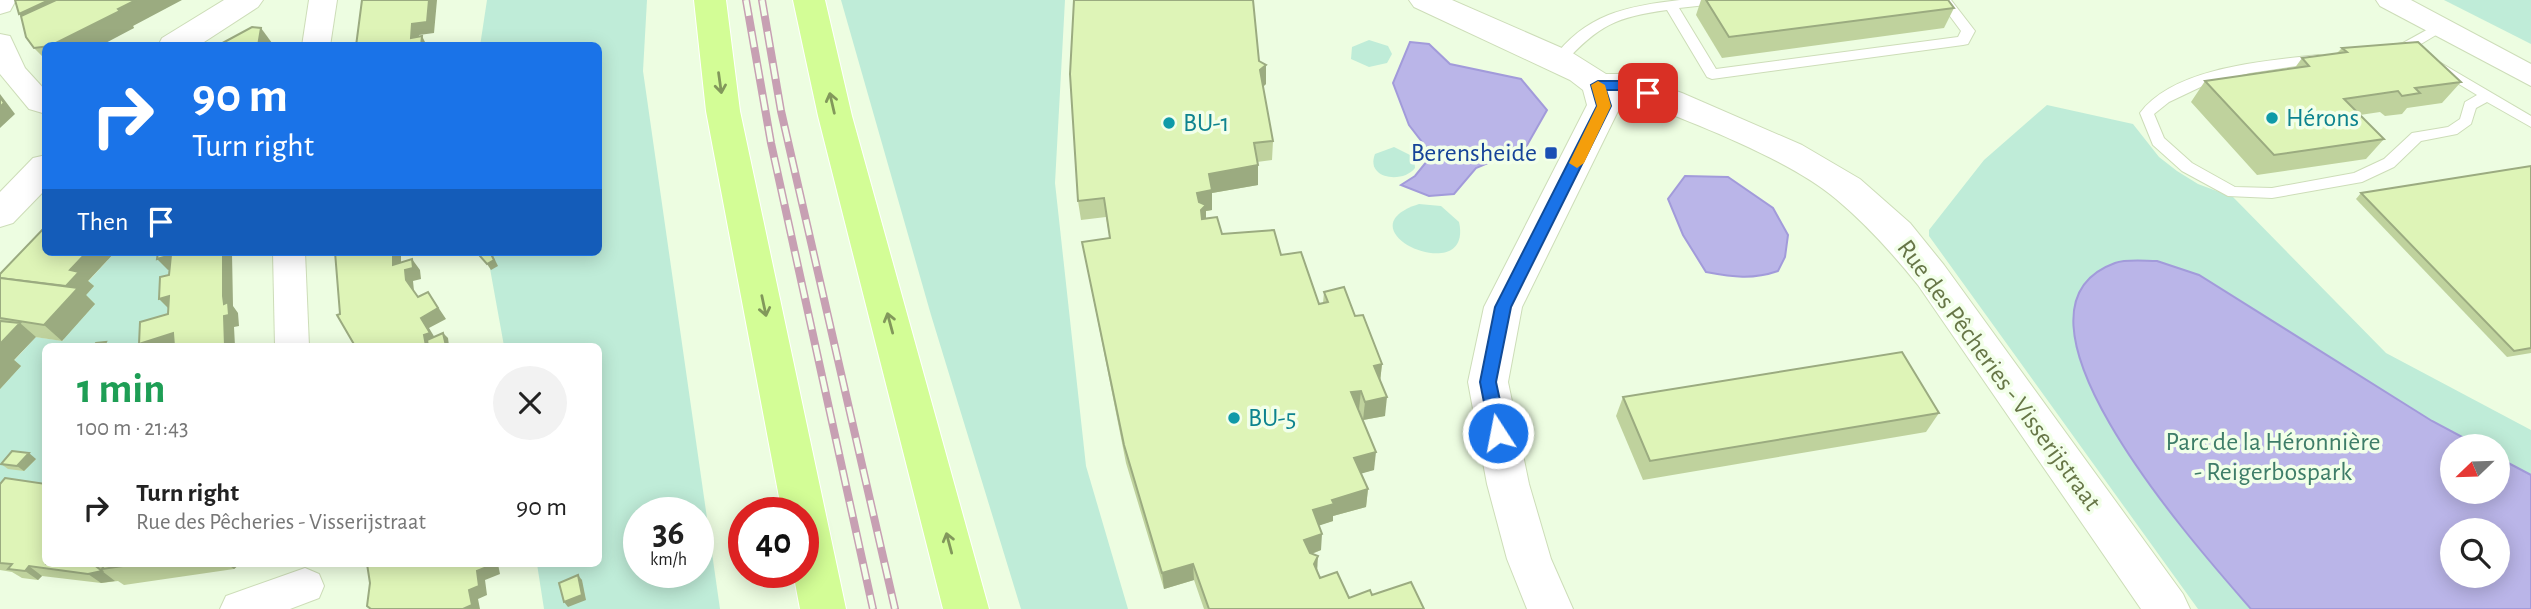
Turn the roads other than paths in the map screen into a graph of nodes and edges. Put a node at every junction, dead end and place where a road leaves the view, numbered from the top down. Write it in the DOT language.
graph roads {
  1 [pos="2,0"];
  2 [pos="247,0"];
  3 [pos="323,0"];
  4 [pos="809,0"];
  5 [pos="1425,0"];
  6 [pos="1716,0"];
  7 [pos="1944,0"];
  8 [pos="2390,0"];
  9 [pos="0,5"];
  10 [pos="1671,6"];
  11 [pos="710,8"];
  12 [pos="2441,26"];
  13 [pos="180,42"];
  14 [pos="317,42"];
  15 [pos="0,43"];
  16 [pos="2406,47"];
  17 [pos="2378,51"];
  18 [pos="2337,56"];
  19 [pos="1559,60"];
  20 [pos="2531,76"];
  21 [pos="1598,85"];
  22 [pos="2489,95"];
  23 [pos="42,103"];
  24 [pos="2531,122"];
  25 [pos="42,171"];
  26 [pos="0,214"];
  27 [pos="289,256"];
  28 [pos="292,343"];
  29 [pos="305,586"];
  30 [pos="240,609"];
  31 [pos="823,609"];
  32 [pos="966,609"];
  33 [pos="1550,609"];
  34 [pos="2167,609"];
  1 -- 9 [label="street"];
  2 -- 13 [label="street"];
  3 -- 14 [label="street"];
  32 -- 4 [label="highway, one-way"];
  5 -- 19 [label="street"];
  6 -- 10 [label="lane"];
  7 -- 10 [label="lane"];
  8 -- 12 [label="street"];
  10 -- 19 [label="lane"];
  11 -- 31 [label="highway, one-way"];
  12 -- 16 [label="lane"];
  12 -- 20 [label="street"];
  15 -- 23 [label="street"];
  16 -- 17 [label="lane"];
  16 -- 22 [label="lane"];
  18 -- 22 [label="lane"];
  19 -- 21 [label="street"];
  21 -- 33 [label="street"];
  21 -- 34 [label="street, Rue des Pêcheries - Visserijstraat"];
  22 -- 24 [label="lane"];
  25 -- 26 [label="street"];
  27 -- 28 [label="street"];
  29 -- 30 [label="street"];
}
